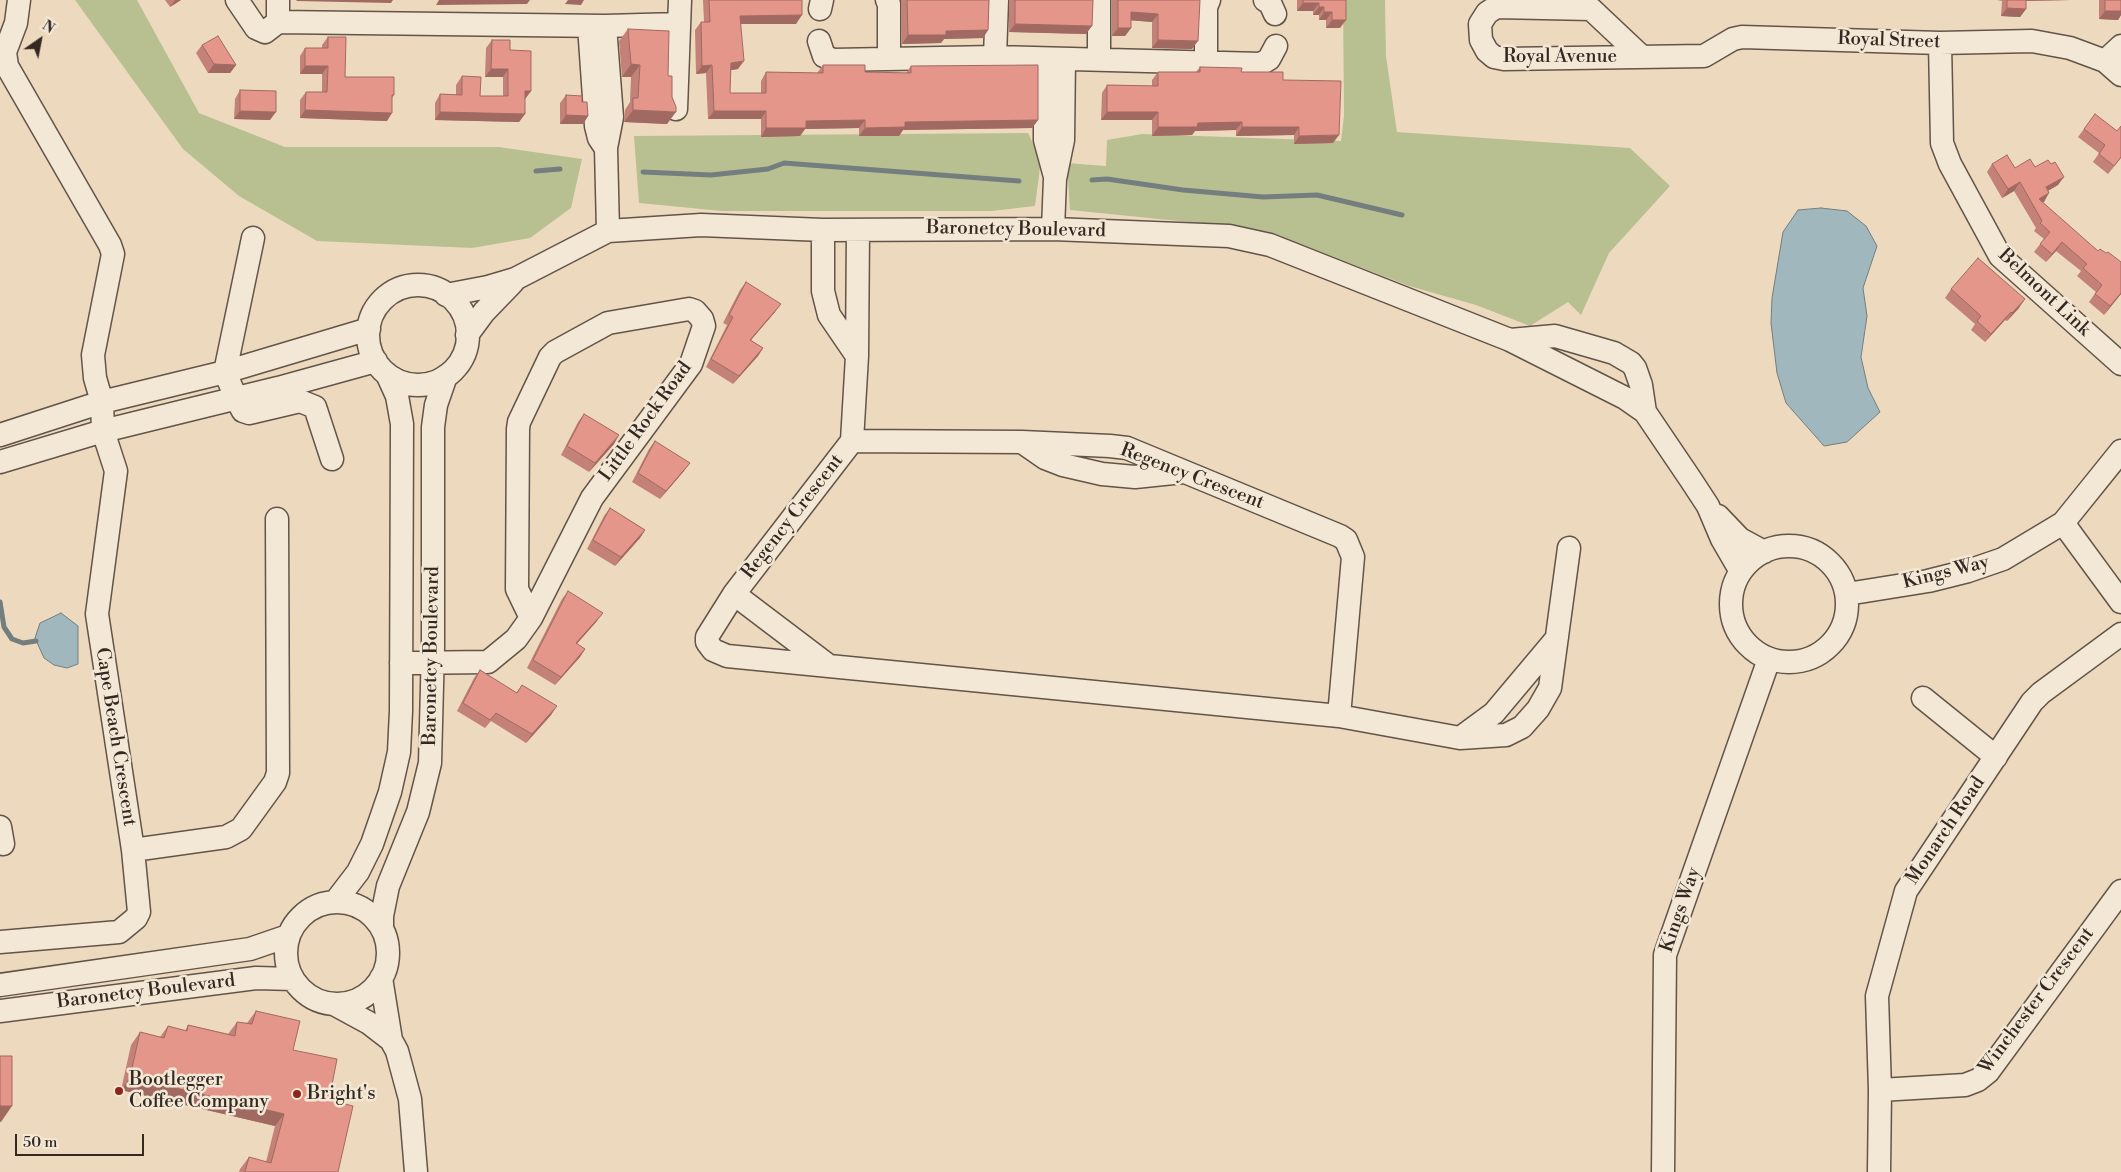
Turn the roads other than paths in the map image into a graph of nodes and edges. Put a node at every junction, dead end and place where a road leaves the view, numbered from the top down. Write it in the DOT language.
graph roads {
  1 [pos="19,0"];
  2 [pos="238,0"];
  3 [pos="680,0"];
  4 [pos="887,0"];
  5 [pos="997,0"];
  6 [pos="1099,0"];
  7 [pos="1209,0"];
  8 [pos="278,11"];
  9 [pos="679,24"];
  10 [pos="597,26"];
  11 [pos="819,41"];
  12 [pos="1940,43"];
  13 [pos="1276,46"];
  14 [pos="2121,46"];
  15 [pos="889,57"];
  16 [pos="995,57"];
  17 [pos="1648,57"];
  18 [pos="1055,59"];
  19 [pos="1099,59"];
  20 [pos="1206,62"];
  21 [pos="2113,68"];
  22 [pos="676,109"];
  23 [pos="1053,229"];
  24 [pos="823,230"];
  25 [pos="852,230"];
  26 [pos="608,231"];
  27 [pos="253,238"];
  28 [pos="516,279"];
  29 [pos="446,294"];
  30 [pos="369,329"];
  31 [pos="467,335"];
  32 [pos="1510,340"];
  33 [pos="857,347"];
  34 [pos="2121,364"];
  35 [pos="382,368"];
  36 [pos="225,372"];
  37 [pos="446,376"];
  38 [pos="236,398"];
  39 [pos="1645,412"];
  40 [pos="103,416"];
  41 [pos="0,435"];
  42 [pos="852,441"];
  43 [pos="2121,451"];
  44 [pos="332,459"];
  45 [pos="0,462"];
  46 [pos="1708,506"];
  47 [pos="277,519"];
  48 [pos="2063,523"];
  49 [pos="1569,548"];
  50 [pos="1764,552"];
  51 [pos="1740,570"];
  52 [pos="734,594"];
  53 [pos="1848,594"];
  54 [pos="2121,602"];
  55 [pos="531,618"];
  56 [pos="2121,634"];
  57 [pos="1557,638"];
  58 [pos="400,655"];
  59 [pos="433,655"];
  60 [pos="1769,659"];
  61 [pos="830,667"];
  62 [pos="1923,698"];
  63 [pos="1339,716"];
  64 [pos="1460,738"];
  65 [pos="1996,757"];
  66 [pos="133,850"];
  67 [pos="2121,892"];
  68 [pos="335,902"];
  69 [pos="382,929"];
  70 [pos="288,936"];
  71 [pos="0,942"];
  72 [pos="381,978"];
  73 [pos="293,979"];
  74 [pos="0,984"];
  75 [pos="334,1004"];
  76 [pos="0,1011"];
  77 [pos="391,1040"];
  78 [pos="1880,1090"];
  79 [pos="416,1172"];
  80 [pos="1663,1172"];
  81 [pos="1879,1172"];
  1 -- 40 [label="street, Cape Beach Crescent"];
  2 -- 8 [label="street"];
  3 -- 9 [label="street"];
  4 -- 15 [label="street"];
  5 -- 16 [label="street"];
  6 -- 19 [label="street"];
  7 -- 20 [label="street"];
  8 -- 10 [label="street"];
  9 -- 10 [label="street"];
  9 -- 22 [label="street"];
  10 -- 26 [label="street"];
  11 -- 15 [label="street"];
  12 -- 17 [label="street, Royal Street"];
  12 -- 21 [label="street, Royal Street"];
  12 -- 34 [label="street, Belmont Link"];
  13 -- 20 [label="street"];
  14 -- 21 [label="street"];
  15 -- 16 [label="street"];
  16 -- 18 [label="street"];
  17 -- 17 [label="street, Royal Avenue"];
  18 -- 19 [label="street"];
  18 -- 23 [label="street"];
  19 -- 20 [label="street"];
  23 -- 25 [label="street, Baronetcy Boulevard"];
  23 -- 32 [label="street, Baronetcy Boulevard"];
  24 -- 25 [label="street, Baronetcy Boulevard"];
  24 -- 26 [label="street, Baronetcy Boulevard"];
  24 -- 33 [label="street"];
  25 -- 33 [label="street"];
  26 -- 28 [label="street, Baronetcy Boulevard"];
  27 -- 36 [label="street"];
  28 -- 29 [label="street, Baronetcy Boulevard"];
  28 -- 31 [label="street, Baronetcy Boulevard"];
  29 -- 30 [label="street"];
  29 -- 31 [label="street"];
  30 -- 35 [label="street"];
  30 -- 36 [label="street"];
  31 -- 37 [label="street"];
  32 -- 39 [label="street, Baronetcy Boulevard"];
  32 -- 39 [label="street, Baronetcy Boulevard"];
  33 -- 42 [label="street, Regency Crescent"];
  35 -- 37 [label="street"];
  35 -- 38 [label="street"];
  35 -- 58 [label="street, Baronetcy Boulevard"];
  36 -- 38 [label="street"];
  36 -- 40 [label="street"];
  37 -- 59 [label="street, Baronetcy Boulevard"];
  38 -- 40 [label="street"];
  38 -- 44 [label="street"];
  39 -- 46 [label="street, Baronetcy Boulevard"];
  40 -- 41 [label="street"];
  40 -- 45 [label="street"];
  40 -- 66 [label="street, Cape Beach Crescent"];
  42 -- 52 [label="street, Regency Crescent"];
  42 -- 63 [label="street, Regency Crescent"];
  43 -- 48 [label="street, Kings Way"];
  46 -- 50 [label="street, Baronetcy Boulevard"];
  46 -- 51 [label="street, Baronetcy Boulevard"];
  47 -- 66 [label="street"];
  48 -- 53 [label="street, Kings Way"];
  48 -- 54 [label="street"];
  49 -- 57 [label="street, Regency Crescent"];
  50 -- 51 [label="street"];
  50 -- 53 [label="street"];
  51 -- 60 [label="street"];
  52 -- 61 [label="street, Regency Crescent"];
  52 -- 61 [label="street, Regency Crescent"];
  53 -- 60 [label="street"];
  55 -- 55 [label="street, Little Rock Road"];
  55 -- 59 [label="street, Little Rock Road"];
  56 -- 65 [label="street, Monarch Road"];
  57 -- 64 [label="street"];
  57 -- 64 [label="street, Regency Crescent"];
  58 -- 59 [label="street, Little Rock Road"];
  58 -- 68 [label="street, Baronetcy Boulevard"];
  59 -- 69 [label="street, Baronetcy Boulevard"];
  60 -- 80 [label="street, Kings Way"];
  61 -- 63 [label="street, Regency Crescent"];
  62 -- 65 [label="street"];
  63 -- 64 [label="street, Regency Crescent"];
  65 -- 78 [label="street, Monarch Road"];
  66 -- 71 [label="street, Cape Beach Crescent"];
  67 -- 78 [label="street, Winchester Crescent"];
  68 -- 69 [label="street"];
  68 -- 70 [label="street"];
  69 -- 72 [label="street"];
  70 -- 73 [label="street"];
  70 -- 74 [label="street, Baronetcy Boulevard"];
  72 -- 75 [label="street"];
  72 -- 77 [label="street"];
  73 -- 75 [label="street"];
  73 -- 76 [label="street, Baronetcy Boulevard"];
  75 -- 77 [label="street"];
  77 -- 79 [label="street"];
  78 -- 81 [label="street, Monarch Road"];
}
